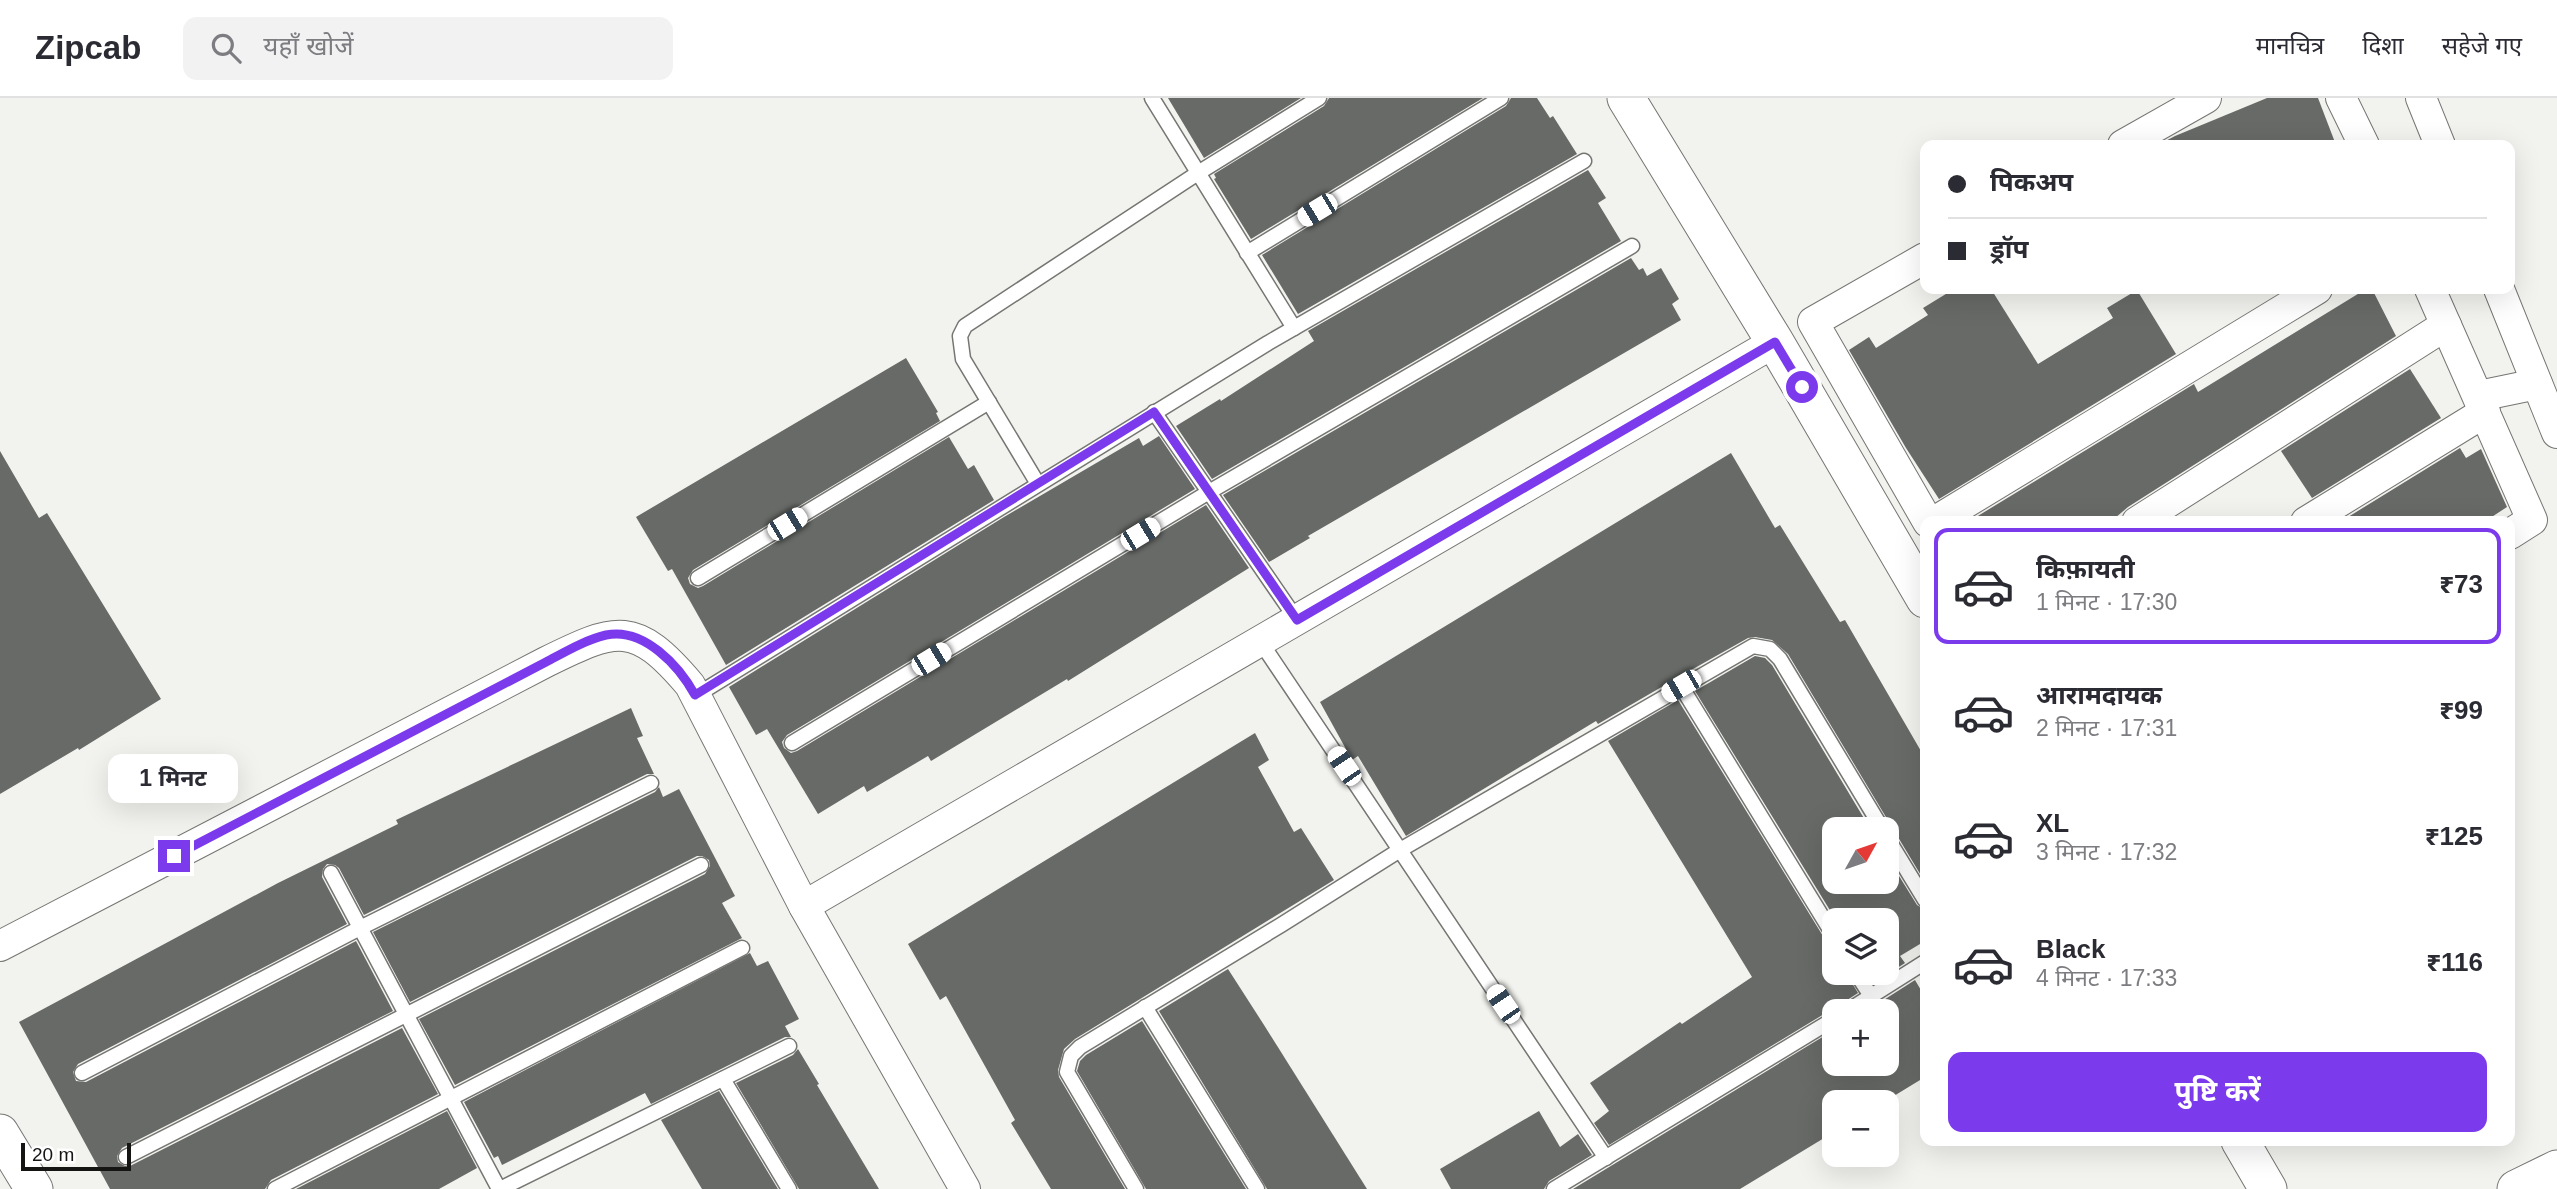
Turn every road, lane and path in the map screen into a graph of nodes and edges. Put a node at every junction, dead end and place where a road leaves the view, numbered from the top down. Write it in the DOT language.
graph roads {
  1 [pos="1153,98"];
  2 [pos="1320,98"];
  3 [pos="1501,98"];
  4 [pos="1626,98"];
  5 [pos="2206,98"];
  6 [pos="2341,98"];
  7 [pos="2421,98"];
  8 [pos="2132,140"];
  9 [pos="2362,140"];
  10 [pos="2439,140"];
  11 [pos="1584,161"];
  12 [pos="1198,173"];
  13 [pos="1632,246"];
  14 [pos="1247,253"];
  15 [pos="1920,261"];
  16 [pos="2309,294"];
  17 [pos="2432,294"];
  18 [pos="2501,294"];
  19 [pos="2446,325"];
  20 [pos="1294,328"];
  21 [pos="1775,342"];
  22 [pos="2537,384"];
  23 [pos="989,402"];
  24 [pos="2482,404"];
  25 [pos="1154,412"];
  26 [pos="2557,433"];
  27 [pos="1038,484"];
  28 [pos="1209,492"];
  29 [pos="1925,516"];
  30 [pos="1944,516"];
  31 [pos="2146,516"];
  32 [pos="2315,516"];
  33 [pos="1920,530"];
  34 [pos="2515,531"];
  35 [pos="1894,546"];
  36 [pos="698,578"];
  37 [pos="1920,590"];
  38 [pos="1297,620"];
  39 [pos="1260,641"];
  40 [pos="1681,686"];
  41 [pos="695,695"];
  42 [pos="792,743"];
  43 [pos="651,783"];
  44 [pos="1875,817"];
  45 [pos="1400,850"];
  46 [pos="1899,857"];
  47 [pos="701,865"];
  48 [pos="331,873"];
  49 [pos="1920,892"];
  50 [pos="804,906"];
  51 [pos="1822,916"];
  52 [pos="360,928"];
  53 [pos="0,946"];
  54 [pos="742,948"];
  55 [pos="1920,965"];
  56 [pos="1864,985"];
  57 [pos="1871,996"];
  58 [pos="1866,999"];
  59 [pos="1144,1007"];
  60 [pos="407,1015"];
  61 [pos="1822,1026"];
  62 [pos="789,1046"];
  63 [pos="82,1073"];
  64 [pos="723,1079"];
  65 [pos="451,1097"];
  66 [pos="0,1133"];
  67 [pos="2244,1146"];
  68 [pos="125,1157"];
  69 [pos="1606,1158"];
  70 [pos="2557,1169"];
  71 [pos="34,1189"];
  72 [pos="275,1189"];
  73 [pos="499,1189"];
  74 [pos="789,1189"];
  75 [pos="965,1189"];
  76 [pos="1136,1189"];
  77 [pos="1257,1189"];
  78 [pos="1554,1189"];
  79 [pos="2269,1189"];
  80 [pos="2516,1189"];
  1 -- 12 [label="lane"];
  2 -- 12 [label="lane"];
  3 -- 14 [label="lane"];
  4 -- 21 [label="street"];
  5 -- 8 [label="street"];
  6 -- 9 [label="street"];
  7 -- 10 [label="street"];
  11 -- 20 [label="lane"];
  12 -- 14 [label="lane"];
  12 -- 23 [label="lane"];
  13 -- 28 [label="lane"];
  14 -- 20 [label="lane"];
  15 -- 29 [label="street"];
  16 -- 30 [label="street"];
  17 -- 19 [label="street"];
  18 -- 22 [label="street"];
  19 -- 24 [label="street"];
  19 -- 31 [label="street"];
  20 -- 25 [label="lane"];
  21 -- 35 [label="street"];
  21 -- 38 [label="street"];
  22 -- 24 [label="street"];
  22 -- 26 [label="street"];
  23 -- 27 [label="lane"];
  23 -- 36 [label="lane"];
  24 -- 32 [label="street"];
  24 -- 34 [label="street"];
  25 -- 27 [label="lane"];
  25 -- 28 [label="lane"];
  27 -- 41 [label="lane"];
  28 -- 38 [label="lane"];
  28 -- 42 [label="lane"];
  33 -- 35 [label="street"];
  35 -- 37 [label="street"];
  38 -- 39 [label="street"];
  39 -- 45 [label="lane"];
  39 -- 50 [label="street"];
  40 -- 44 [label="lane"];
  40 -- 45 [label="lane"];
  40 -- 51 [label="lane"];
  41 -- 50 [label="street"];
  41 -- 53 [label="street"];
  43 -- 52 [label="lane"];
  45 -- 59 [label="lane"];
  45 -- 69 [label="lane"];
  46 -- 49 [label="lane"];
  47 -- 60 [label="lane"];
  48 -- 52 [label="lane"];
  50 -- 75 [label="street"];
  52 -- 60 [label="lane"];
  52 -- 63 [label="lane"];
  54 -- 65 [label="lane"];
  55 -- 57 [label="lane"];
  56 -- 57 [label="lane"];
  57 -- 58 [label="lane"];
  59 -- 76 [label="lane"];
  59 -- 77 [label="lane"];
  60 -- 65 [label="lane"];
  60 -- 68 [label="lane"];
  61 -- 69 [label="lane"];
  62 -- 64 [label="lane"];
  64 -- 73 [label="lane"];
  64 -- 74 [label="lane"];
  65 -- 72 [label="lane"];
  65 -- 73 [label="lane"];
  66 -- 71 [label="street"];
  67 -- 79 [label="street"];
  69 -- 78 [label="lane"];
  70 -- 80 [label="street"];
}
